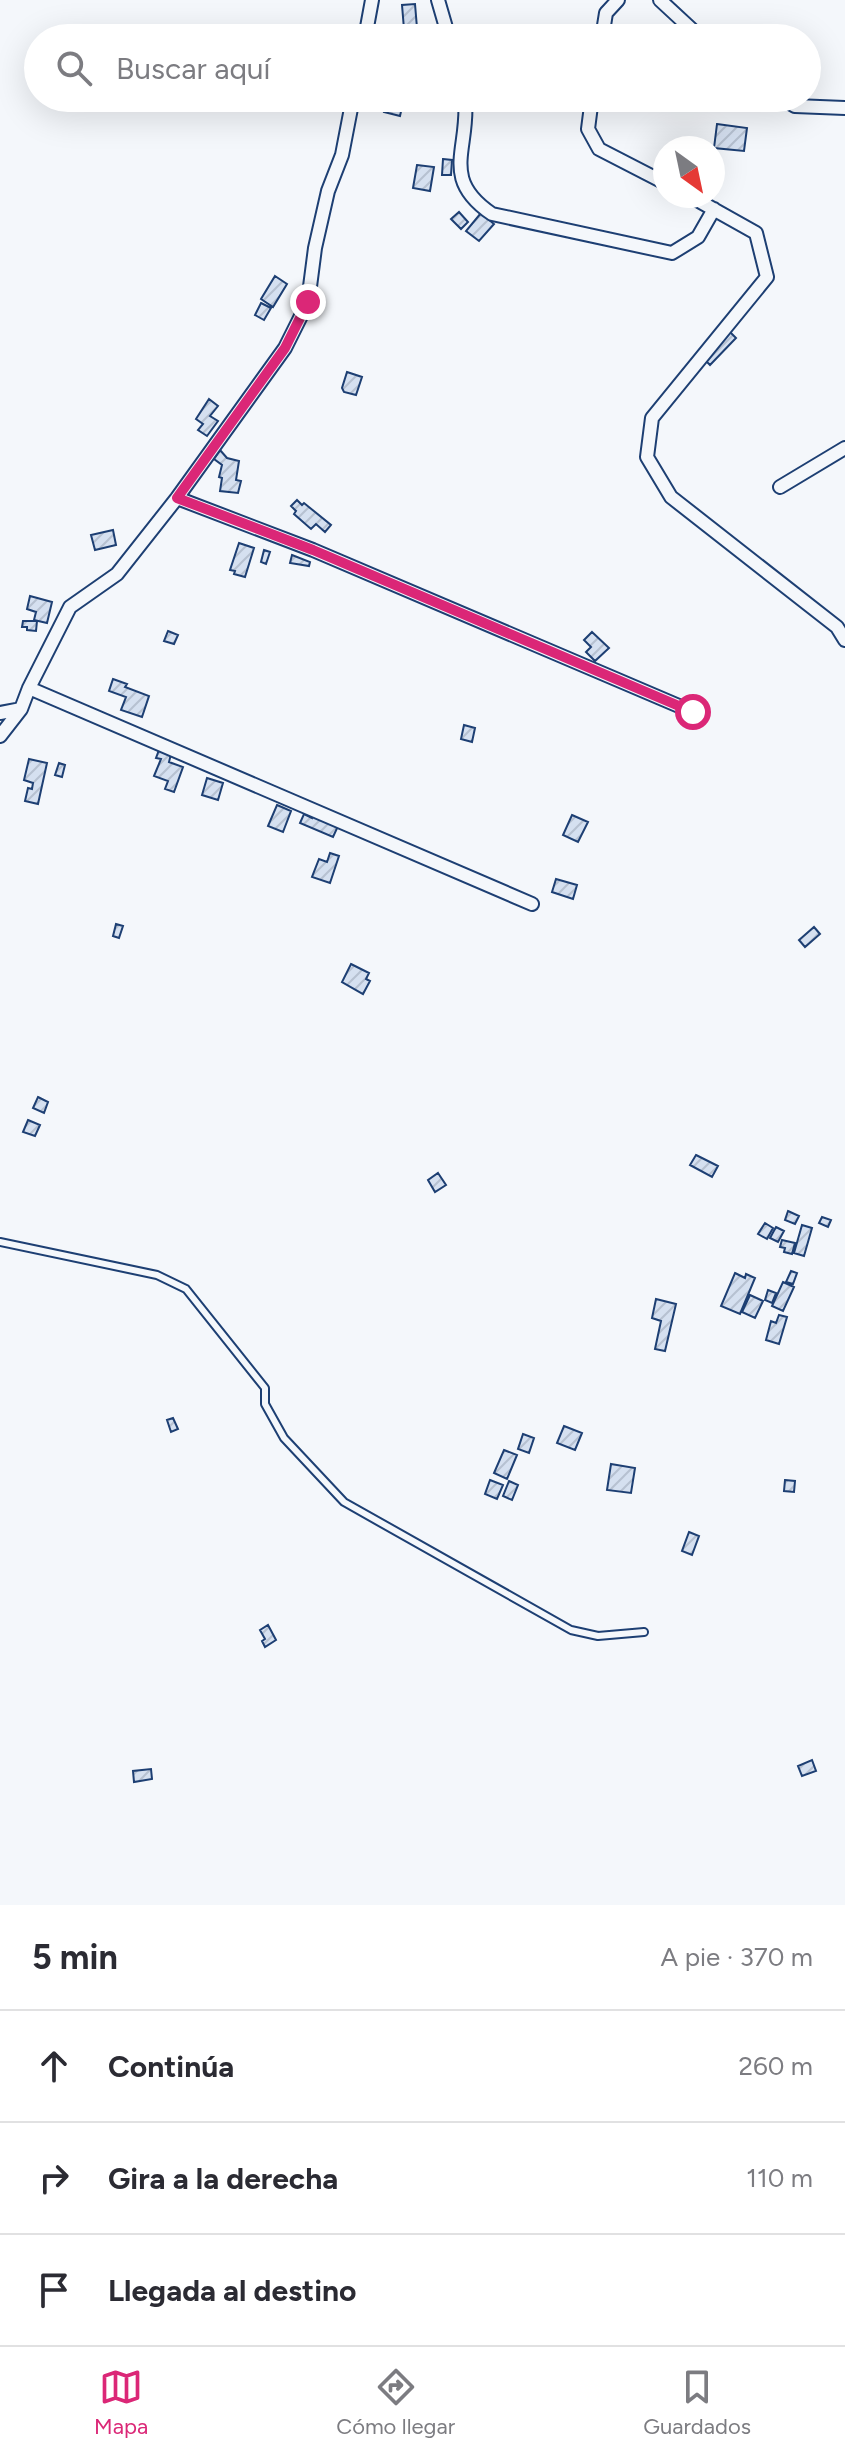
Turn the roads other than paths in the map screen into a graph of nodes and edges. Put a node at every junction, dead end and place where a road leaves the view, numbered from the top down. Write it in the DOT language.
graph roads {
  1 [pos="372,0"];
  2 [pos="438,0"];
  3 [pos="618,0"];
  4 [pos="660,0"];
  5 [pos="368,24"];
  6 [pos="445,24"];
  7 [pos="604,24"];
  8 [pos="686,24"];
  9 [pos="821,107"];
  10 [pos="845,108"];
  11 [pos="350,112"];
  12 [pos="464,112"];
  13 [pos="590,112"];
  14 [pos="653,177"];
  15 [pos="714,209"];
  16 [pos="845,448"];
  17 [pos="780,487"];
  18 [pos="177,498"];
  19 [pos="845,640"];
  20 [pos="29,688"];
  21 [pos="21,709"];
  22 [pos="693,712"];
  23 [pos="0,713"];
  24 [pos="0,736"];
  25 [pos="532,904"];
  26 [pos="0,1242"];
  27 [pos="644,1632"];
  1 -- 5 [label="street"];
  2 -- 6 [label="street"];
  3 -- 7 [label="street"];
  4 -- 8 [label="street"];
  9 -- 10 [label="street"];
  11 -- 18 [label="street"];
  12 -- 15 [label="street"];
  13 -- 14 [label="street"];
  15 -- 19 [label="street"];
  16 -- 17 [label="street"];
  18 -- 20 [label="street"];
  18 -- 22 [label="street"];
  20 -- 21 [label="street"];
  20 -- 25 [label="street"];
  21 -- 23 [label="street"];
  21 -- 24 [label="street"];
  26 -- 27 [label="lane"];
}
